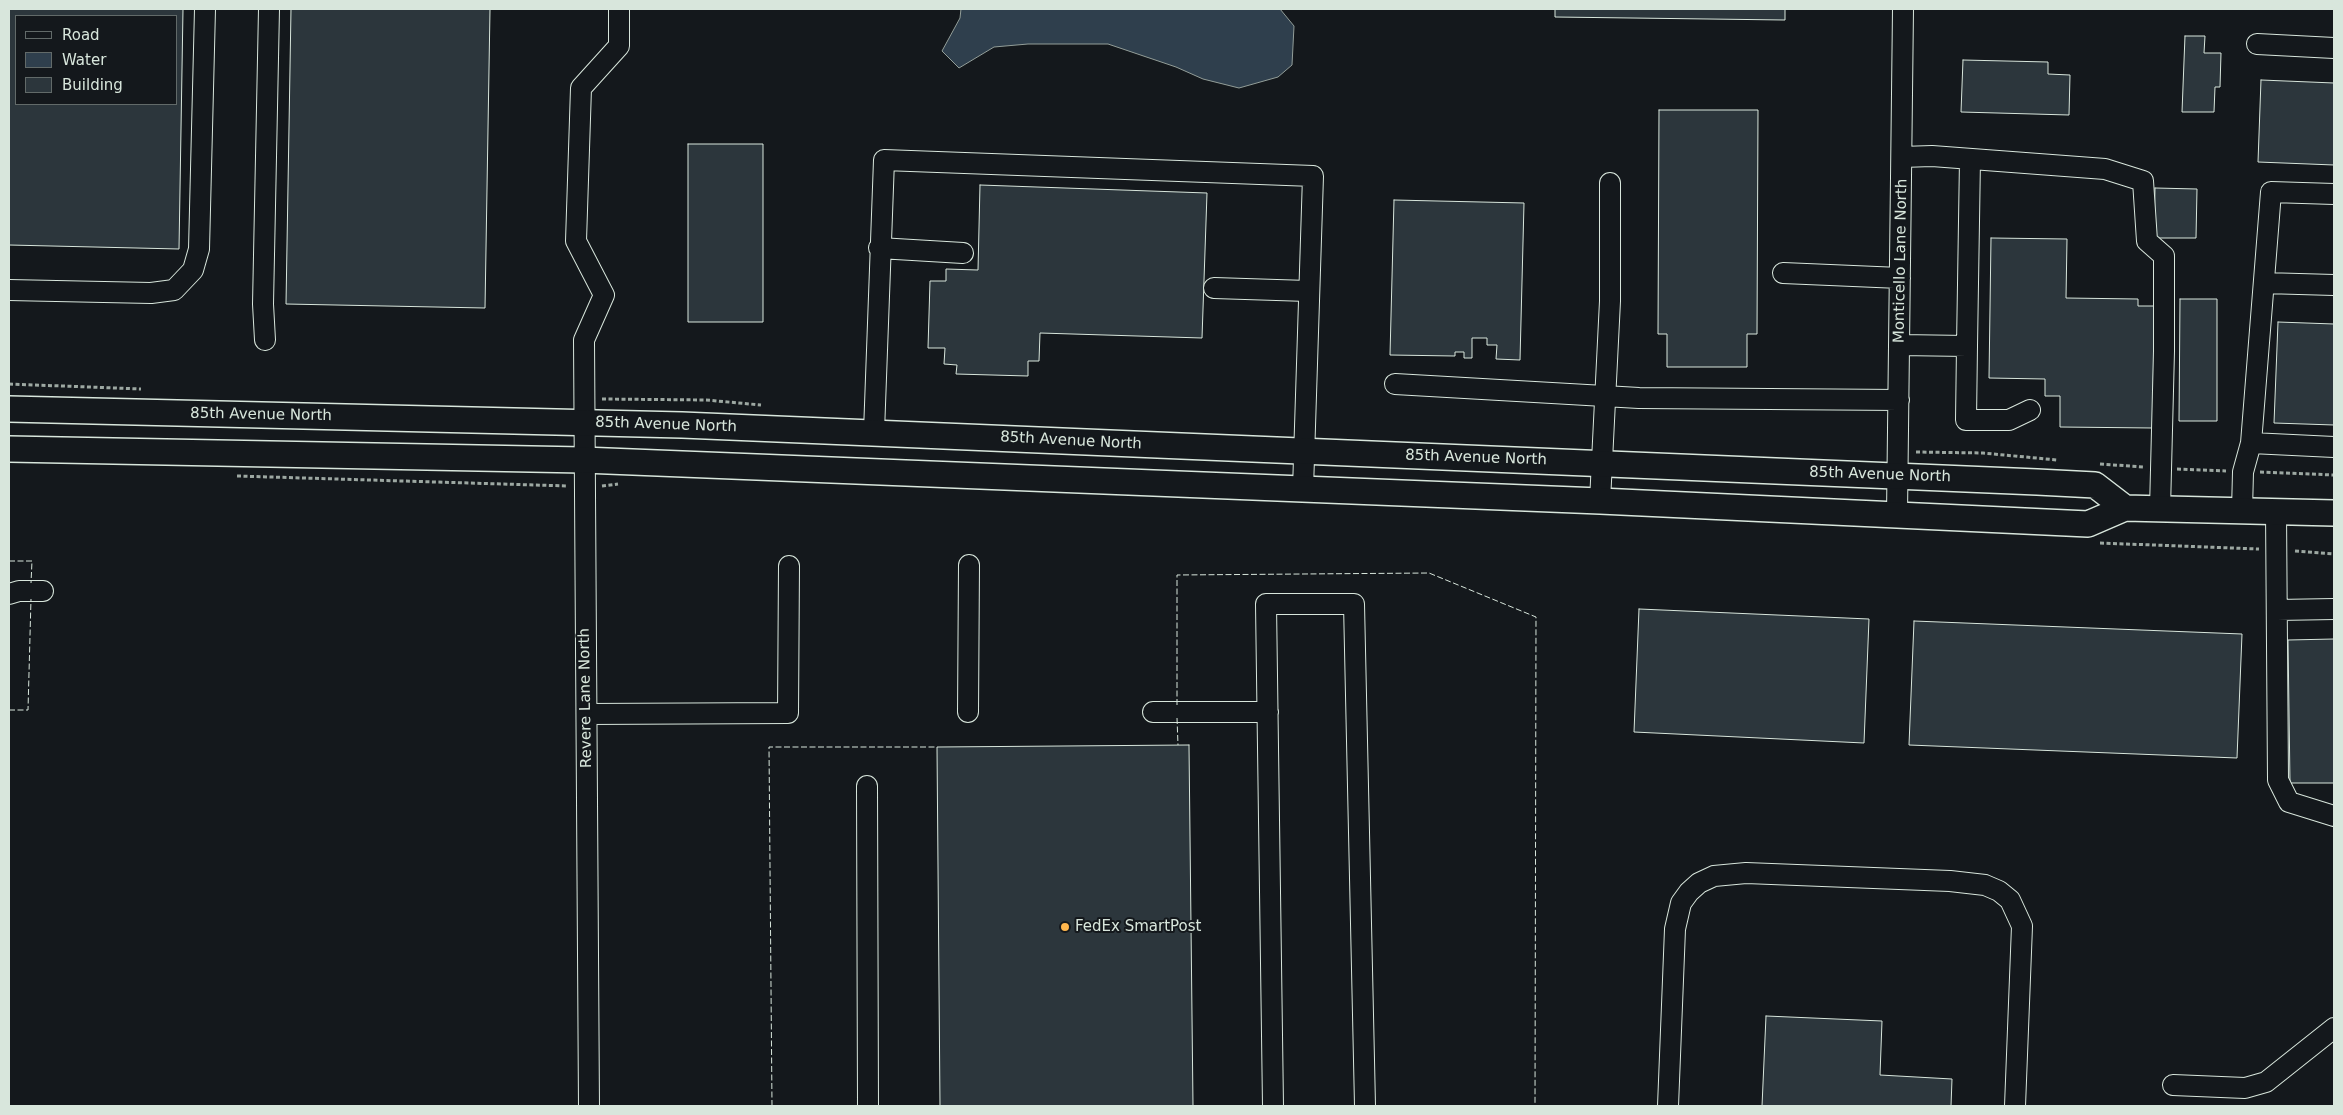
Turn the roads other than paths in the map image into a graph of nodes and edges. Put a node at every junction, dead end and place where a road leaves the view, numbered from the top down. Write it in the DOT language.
graph roads {
  1 [pos="204,9"];
  2 [pos="269,9"];
  3 [pos="619,9"];
  4 [pos="1903,9"];
  5 [pos="2257,44"];
  6 [pos="2334,48"];
  7 [pos="1902,157"];
  8 [pos="1970,159"];
  9 [pos="1610,182"];
  10 [pos="2334,194"];
  11 [pos="879,248"];
  12 [pos="963,253"];
  13 [pos="1783,272"];
  14 [pos="1900,278"];
  15 [pos="2264,283"];
  16 [pos="2334,285"];
  17 [pos="1214,288"];
  18 [pos="9,290"];
  19 [pos="1308,290"];
  20 [pos="265,340"];
  21 [pos="1900,345"];
  22 [pos="1967,346"];
  23 [pos="1395,384"];
  24 [pos="1605,396"];
  25 [pos="1899,400"];
  26 [pos="9,409"];
  27 [pos="2030,410"];
  28 [pos="584,422"];
  29 [pos="874,432"];
  30 [pos="2251,443"];
  31 [pos="2334,447"];
  32 [pos="9,449"];
  33 [pos="1304,451"];
  34 [pos="583,460"];
  35 [pos="1601,464"];
  36 [pos="1898,476"];
  37 [pos="1303,489"];
  38 [pos="1600,501"];
  39 [pos="2125,508"];
  40 [pos="2160,508"];
  41 [pos="2242,510"];
  42 [pos="2276,511"];
  43 [pos="2334,513"];
  44 [pos="1897,514"];
  45 [pos="969,565"];
  46 [pos="789,566"];
  47 [pos="43,591"];
  48 [pos="9,594"];
  49 [pos="2276,610"];
  50 [pos="2334,610"];
  51 [pos="968,712"];
  52 [pos="1153,712"];
  53 [pos="1268,712"];
  54 [pos="587,714"];
  55 [pos="867,786"];
  56 [pos="2334,816"];
  57 [pos="2334,1028"];
  58 [pos="2173,1085"];
  59 [pos="589,1106"];
  60 [pos="868,1106"];
  61 [pos="1273,1106"];
  62 [pos="1365,1106"];
  63 [pos="1668,1106"];
  64 [pos="2015,1106"];
  1 -- 18 [label="street"];
  2 -- 20 [label="street"];
  3 -- 28 [label="street, Revere Lane North"];
  4 -- 7 [label="street, Monticello Lane North"];
  5 -- 6 [label="street"];
  7 -- 8 [label="street"];
  7 -- 14 [label="street, Monticello Lane North"];
  8 -- 22 [label="street"];
  8 -- 40 [label="street"];
  9 -- 24 [label="street"];
  10 -- 15 [label="street"];
  11 -- 12 [label="street"];
  11 -- 19 [label="street"];
  11 -- 29 [label="street"];
  13 -- 14 [label="street"];
  14 -- 21 [label="street, Monticello Lane North"];
  15 -- 16 [label="street"];
  15 -- 30 [label="street"];
  17 -- 19 [label="street"];
  19 -- 33 [label="street"];
  21 -- 22 [label="street"];
  21 -- 25 [label="street, Monticello Lane North"];
  22 -- 27 [label="street"];
  23 -- 24 [label="street"];
  24 -- 25 [label="street"];
  24 -- 35 [label="street"];
  25 -- 36 [label="street, Monticello Lane North"];
  26 -- 28 [label="main road, 85th Avenue North"];
  28 -- 29 [label="main road, 85th Avenue North"];
  28 -- 34 [label="street, Revere Lane North"];
  29 -- 33 [label="main road, 85th Avenue North"];
  30 -- 31 [label="street"];
  30 -- 41 [label="street"];
  32 -- 34 [label="main road"];
  33 -- 35 [label="main road, 85th Avenue North"];
  33 -- 37 [label="street"];
  34 -- 37 [label="main road"];
  34 -- 54 [label="street, Revere Lane North"];
  35 -- 36 [label="main road, 85th Avenue North"];
  35 -- 38 [label="street"];
  36 -- 39 [label="main road, 85th Avenue North"];
  36 -- 44 [label="street, Monticello Lane North"];
  37 -- 38 [label="main road"];
  38 -- 44 [label="main road"];
  39 -- 40 [label="main road"];
  39 -- 44 [label="main road"];
  40 -- 41 [label="main road"];
  41 -- 42 [label="main road"];
  42 -- 43 [label="main road"];
  42 -- 49 [label="street"];
  45 -- 51 [label="street"];
  46 -- 54 [label="street"];
  47 -- 48 [label="street"];
  49 -- 50 [label="street"];
  49 -- 56 [label="street"];
  52 -- 53 [label="street"];
  53 -- 61 [label="street"];
  53 -- 62 [label="street"];
  54 -- 59 [label="street, Revere Lane North"];
  55 -- 60 [label="street"];
  57 -- 58 [label="street"];
  63 -- 64 [label="street"];
}
